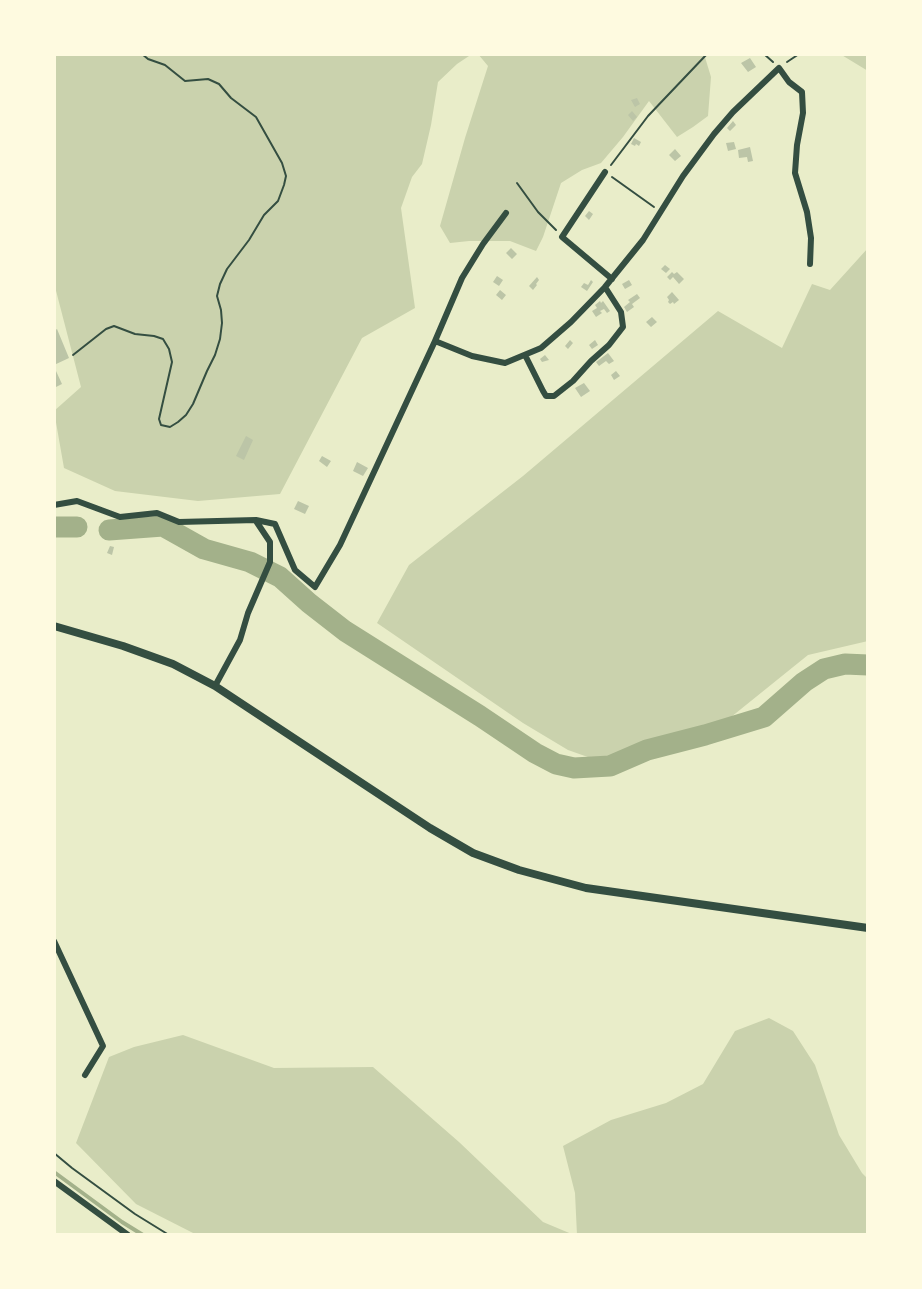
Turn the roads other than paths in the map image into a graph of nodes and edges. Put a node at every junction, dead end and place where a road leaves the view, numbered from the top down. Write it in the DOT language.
graph roads {
  1 [pos="605,172"];
  2 [pos="506,213"];
  3 [pos="810,264"];
  4 [pos="612,279"];
  5 [pos="606,287"];
  6 [pos="435,341"];
  7 [pos="525,355"];
  8 [pos="54,505"];
  9 [pos="256,520"];
  10 [pos="54,626"];
  11 [pos="215,686"];
  12 [pos="868,928"];
  13 [pos="54,941"];
  14 [pos="85,1076"];
  15 [pos="54,1181"];
  16 [pos="128,1235"];
  1 -- 4 [label="street"];
  2 -- 6 [label="street"];
  3 -- 4 [label="street"];
  4 -- 5 [label="street"];
  5 -- 7 [label="street"];
  5 -- 7 [label="street"];
  6 -- 7 [label="street"];
  6 -- 9 [label="street"];
  8 -- 9 [label="street"];
  9 -- 11 [label="street"];
  10 -- 11 [label="main road"];
  11 -- 12 [label="main road"];
  13 -- 14 [label="street"];
  15 -- 16 [label="street"];
}
